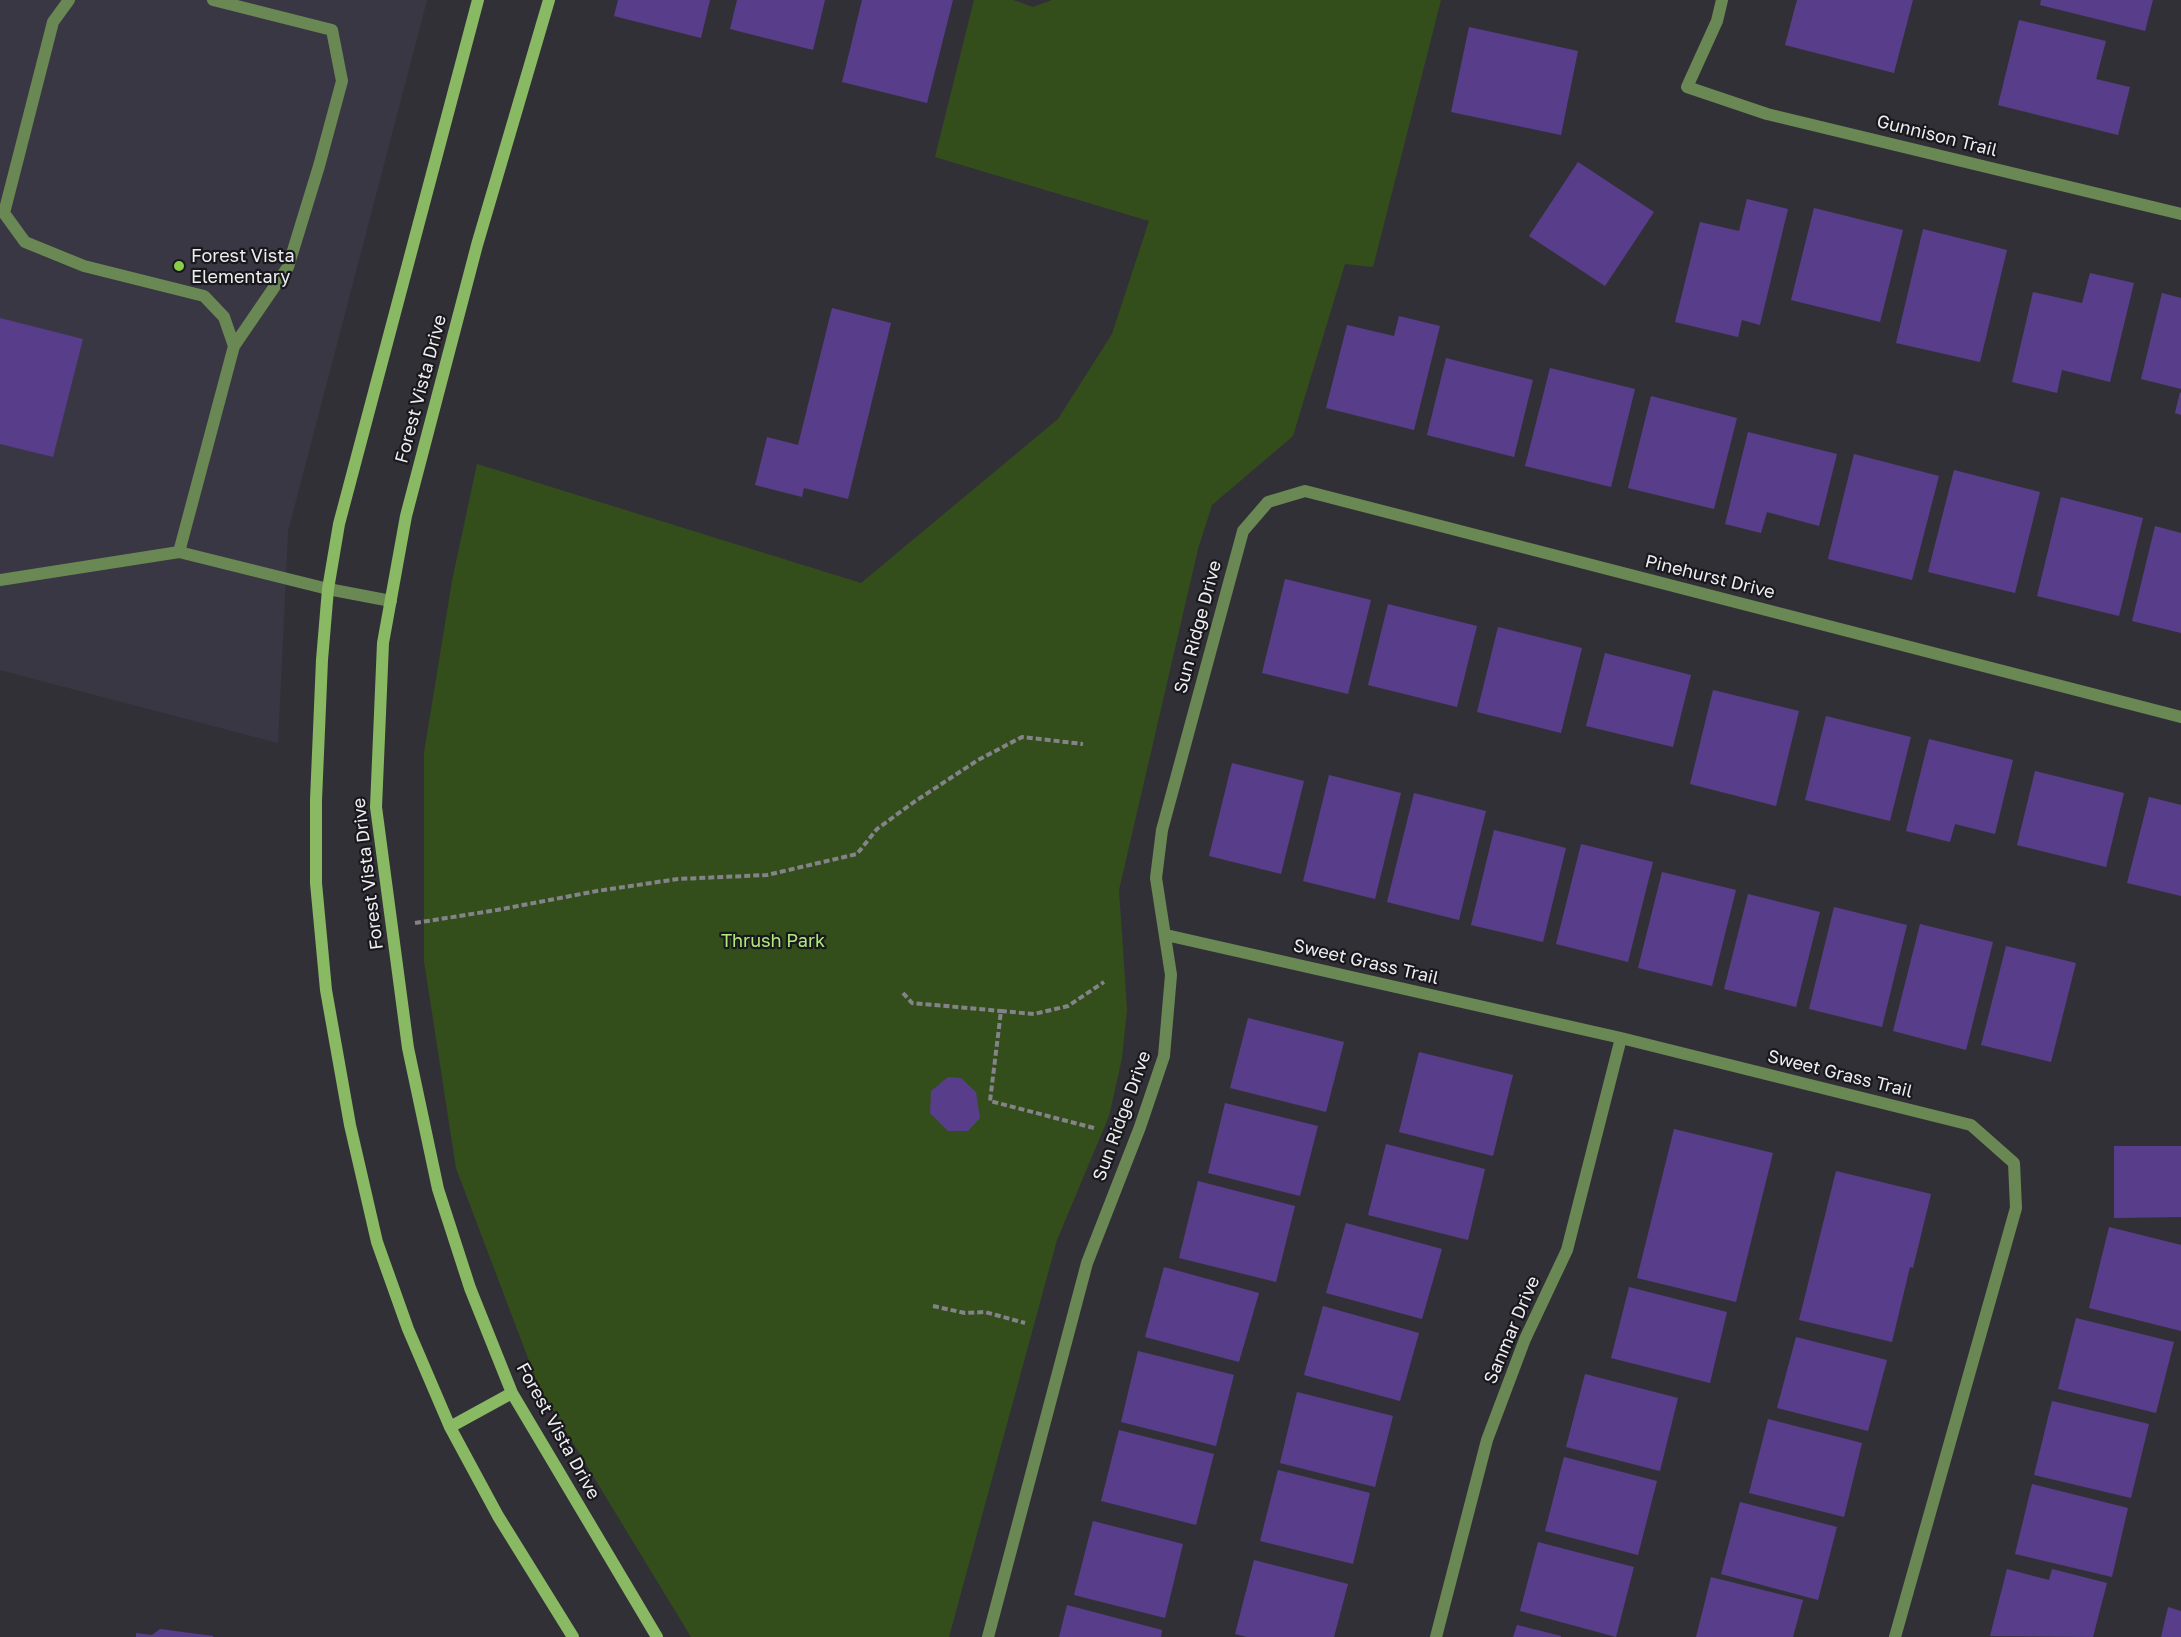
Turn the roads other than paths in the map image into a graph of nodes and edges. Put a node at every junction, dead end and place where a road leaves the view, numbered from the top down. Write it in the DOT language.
graph roads {
  1 [pos="69,0"];
  2 [pos="213,0"];
  3 [pos="478,0"];
  4 [pos="549,0"];
  5 [pos="1722,0"];
  6 [pos="2181,214"];
  7 [pos="234,346"];
  8 [pos="1243,531"];
  9 [pos="179,552"];
  10 [pos="0,580"];
  11 [pos="328,589"];
  12 [pos="391,601"];
  13 [pos="2181,717"];
  14 [pos="1166,935"];
  15 [pos="1620,1038"];
  16 [pos="512,1393"];
  17 [pos="450,1427"];
  18 [pos="573,1637"];
  19 [pos="657,1637"];
  20 [pos="988,1637"];
  21 [pos="1436,1637"];
  22 [pos="1895,1637"];
  1 -- 7 [label="street"];
  2 -- 7 [label="street"];
  3 -- 11 [label="main road"];
  4 -- 12 [label="main road, Forest Vista Drive"];
  5 -- 6 [label="street, Gunnison Trail"];
  7 -- 9 [label="street"];
  8 -- 13 [label="street, Pinehurst Drive"];
  8 -- 14 [label="street, Sun Ridge Drive"];
  9 -- 10 [label="street"];
  9 -- 11 [label="street"];
  11 -- 12 [label="street"];
  11 -- 17 [label="main road"];
  12 -- 16 [label="main road, Forest Vista Drive"];
  14 -- 15 [label="street, Sweet Grass Trail"];
  14 -- 20 [label="street, Sun Ridge Drive"];
  15 -- 21 [label="street, Sanmar Drive"];
  15 -- 22 [label="street, Sweet Grass Trail"];
  16 -- 17 [label="main road"];
  16 -- 19 [label="main road, Forest Vista Drive"];
  17 -- 18 [label="main road"];
}
